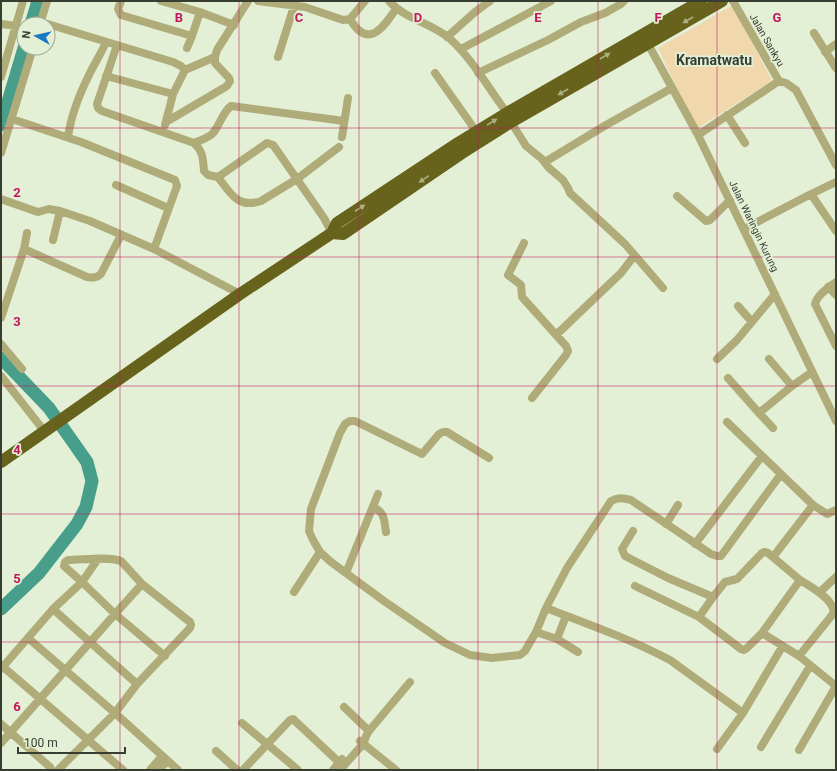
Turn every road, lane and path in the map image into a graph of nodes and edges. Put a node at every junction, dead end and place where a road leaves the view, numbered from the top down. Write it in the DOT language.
graph roads {
  1 [pos="23,1"];
  2 [pos="48,1"];
  3 [pos="120,1"];
  4 [pos="161,1"];
  5 [pos="249,1"];
  6 [pos="258,1"];
  7 [pos="365,1"];
  8 [pos="389,1"];
  9 [pos="490,1"];
  10 [pos="551,1"];
  11 [pos="624,1"];
  12 [pos="701,1"];
  13 [pos="722,1"];
  14 [pos="733,1"];
  15 [pos="294,6"];
  16 [pos="396,9"];
  17 [pos="200,12"];
  18 [pos="19,16"];
  19 [pos="43,16"];
  20 [pos="350,20"];
  21 [pos="1,24"];
  22 [pos="234,25"];
  23 [pos="16,26"];
  24 [pos="56,27"];
  25 [pos="16,29"];
  26 [pos="814,32"];
  27 [pos="192,36"];
  28 [pos="447,37"];
  29 [pos="106,42"];
  30 [pos="648,44"];
  31 [pos="836,44"];
  32 [pos="117,45"];
  33 [pos="187,48"];
  34 [pos="460,49"];
  35 [pos="825,52"];
  36 [pos="31,56"];
  37 [pos="215,57"];
  38 [pos="278,57"];
  39 [pos="836,68"];
  40 [pos="185,70"];
  41 [pos="435,73"];
  42 [pos="478,73"];
  43 [pos="106,76"];
  44 [pos="1,77"];
  45 [pos="779,81"];
  46 [pos="672,88"];
  47 [pos="173,94"];
  48 [pos="348,98"];
  49 [pos="727,116"];
  50 [pos="509,117"];
  51 [pos="12,119"];
  52 [pos="344,120"];
  53 [pos="166,122"];
  54 [pos="163,131"];
  55 [pos="476,132"];
  56 [pos="698,136"];
  57 [pos="342,137"];
  58 [pos="68,138"];
  59 [pos="194,143"];
  60 [pos="745,143"];
  61 [pos="339,147"];
  62 [pos="1,153"];
  63 [pos="545,162"];
  64 [pos="836,165"];
  65 [pos="218,177"];
  66 [pos="297,179"];
  67 [pos="836,182"];
  68 [pos="116,185"];
  69 [pos="811,194"];
  70 [pos="677,196"];
  71 [pos="1,199"];
  72 [pos="730,200"];
  73 [pos="168,208"];
  74 [pos="60,211"];
  75 [pos="744,229"];
  76 [pos="836,231"];
  77 [pos="27,233"];
  78 [pos="332,233"];
  79 [pos="121,235"];
  80 [pos="53,240"];
  81 [pos="524,243"];
  82 [pos="24,249"];
  83 [pos="154,249"];
  84 [pos="634,256"];
  85 [pos="836,282"];
  86 [pos="828,287"];
  87 [pos="663,288"];
  88 [pos="240,294"];
  89 [pos="775,294"];
  90 [pos="836,295"];
  91 [pos="738,306"];
  92 [pos="1,318"];
  93 [pos="752,322"];
  94 [pos="556,335"];
  95 [pos="1,344"];
  96 [pos="836,346"];
  97 [pos="717,359"];
  98 [pos="769,359"];
  99 [pos="22,369"];
  100 [pos="812,372"];
  101 [pos="1,376"];
  102 [pos="728,378"];
  103 [pos="792,386"];
  104 [pos="532,398"];
  105 [pos="759,413"];
  106 [pos="836,421"];
  107 [pos="727,422"];
  108 [pos="774,428"];
  109 [pos="46,432"];
  110 [pos="762,456"];
  111 [pos="489,458"];
  112 [pos="1,462"];
  113 [pos="781,474"];
  114 [pos="378,494"];
  115 [pos="678,505"];
  116 [pos="813,505"];
  117 [pos="373,508"];
  118 [pos="836,510"];
  119 [pos="666,524"];
  120 [pos="633,531"];
  121 [pos="386,532"];
  122 [pos="695,544"];
  123 [pos="320,552"];
  124 [pos="773,556"];
  125 [pos="98,559"];
  126 [pos="346,573"];
  127 [pos="836,577"];
  128 [pos="800,580"];
  129 [pos="82,582"];
  130 [pos="142,584"];
  131 [pos="635,586"];
  132 [pos="294,592"];
  133 [pos="820,592"];
  134 [pos="713,597"];
  135 [pos="546,608"];
  136 [pos="54,609"];
  137 [pos="115,614"];
  138 [pos="566,616"];
  139 [pos="699,616"];
  140 [pos="536,632"];
  141 [pos="762,633"];
  142 [pos="28,638"];
  143 [pos="557,639"];
  144 [pos="90,641"];
  145 [pos="782,647"];
  146 [pos="578,652"];
  147 [pos="165,656"];
  148 [pos="799,656"];
  149 [pos="810,666"];
  150 [pos="2,667"];
  151 [pos="65,669"];
  152 [pos="410,682"];
  153 [pos="137,684"];
  154 [pos="836,686"];
  155 [pos="40,698"];
  156 [pos="344,707"];
  157 [pos="115,713"];
  158 [pos="742,713"];
  159 [pos="242,723"];
  160 [pos="1,724"];
  161 [pos="11,732"];
  162 [pos="364,738"];
  163 [pos="88,740"];
  164 [pos="1,743"];
  165 [pos="267,743"];
  166 [pos="761,747"];
  167 [pos="717,749"];
  168 [pos="799,750"];
  169 [pos="216,751"];
  170 [pos="165,758"];
  171 [pos="341,766"];
  172 [pos="50,769"];
  173 [pos="59,770"];
  174 [pos="123,770"];
  175 [pos="150,770"];
  176 [pos="159,770"];
  177 [pos="178,770"];
  178 [pos="238,770"];
  179 [pos="243,770"];
  180 [pos="298,770"];
  181 [pos="333,770"];
  182 [pos="396,770"];
  1 -- 18 [label="street"];
  2 -- 19 [label="street"];
  3 -- 27 [label="street"];
  4 -- 17 [label="street"];
  5 -- 22 [label="street"];
  6 -- 15 [label="street"];
  7 -- 20 [label="street"];
  8 -- 16 [label="street"];
  9 -- 28 [label="street"];
  10 -- 34 [label="street"];
  11 -- 42 [label="street"];
  50 -- 12 [label="highway, one-way"];
  13 -- 30 [label="highway, one-way"];
  14 -- 45 [label="street, Jalan Sankyu"];
  15 -- 20 [label="street"];
  15 -- 38 [label="street"];
  16 -- 20 [label="street"];
  16 -- 28 [label="street"];
  17 -- 22 [label="street"];
  17 -- 27 [label="street"];
  21 -- 23 [label="street"];
  22 -- 37 [label="street"];
  24 -- 29 [label="street"];
  25 -- 44 [label="street"];
  26 -- 35 [label="street"];
  27 -- 33 [label="street"];
  28 -- 34 [label="street"];
  29 -- 32 [label="street"];
  29 -- 58 [label="street"];
  30 -- 46 [label="street, Jalan Waringin Kurung"];
  30 -- 50 [label="highway, one-way"];
  31 -- 35 [label="street"];
  32 -- 40 [label="street"];
  32 -- 43 [label="street"];
  34 -- 42 [label="street"];
  35 -- 39 [label="street"];
  36 -- 51 [label="street"];
  37 -- 40 [label="street"];
  37 -- 53 [label="street"];
  40 -- 47 [label="street"];
  41 -- 55 [label="street"];
  42 -- 50 [label="street"];
  43 -- 47 [label="street"];
  43 -- 54 [label="street"];
  45 -- 49 [label="street"];
  45 -- 64 [label="street, Jalan Sankyu"];
  46 -- 56 [label="street, Jalan Waringin Kurung"];
  46 -- 63 [label="street"];
  47 -- 53 [label="street"];
  48 -- 52 [label="street"];
  49 -- 56 [label="street"];
  49 -- 60 [label="street"];
  55 -- 50 [label="highway, one-way"];
  50 -- 63 [label="street"];
  50 -- 78 [label="highway, one-way"];
  51 -- 58 [label="street"];
  51 -- 62 [label="street"];
  52 -- 57 [label="street"];
  52 -- 59 [label="street"];
  53 -- 54 [label="street"];
  54 -- 59 [label="street"];
  78 -- 55 [label="highway, one-way"];
  56 -- 72 [label="street, Jalan Waringin Kurung"];
  58 -- 73 [label="street"];
  59 -- 65 [label="street"];
  61 -- 66 [label="street"];
  63 -- 84 [label="street"];
  65 -- 66 [label="street"];
  65 -- 66 [label="street"];
  66 -- 78 [label="street"];
  67 -- 69 [label="street"];
  68 -- 73 [label="street"];
  69 -- 75 [label="street"];
  69 -- 76 [label="street"];
  70 -- 72 [label="street"];
  71 -- 74 [label="street"];
  72 -- 75 [label="street, Jalan Waringin Kurung"];
  73 -- 83 [label="street"];
  74 -- 79 [label="street"];
  74 -- 80 [label="street"];
  75 -- 89 [label="street, Jalan Waringin Kurung"];
  77 -- 82 [label="street"];
  78 -- 88 [label="highway"];
  79 -- 82 [label="street"];
  79 -- 83 [label="street"];
  81 -- 94 [label="street"];
  82 -- 92 [label="street"];
  83 -- 88 [label="street"];
  84 -- 87 [label="street"];
  84 -- 94 [label="street"];
  85 -- 86 [label="street"];
  86 -- 90 [label="street"];
  86 -- 96 [label="street"];
  88 -- 109 [label="highway"];
  89 -- 93 [label="street"];
  89 -- 100 [label="street, Jalan Waringin Kurung"];
  91 -- 93 [label="street"];
  93 -- 97 [label="street"];
  94 -- 104 [label="street"];
  95 -- 99 [label="street"];
  98 -- 103 [label="street"];
  100 -- 103 [label="street"];
  100 -- 106 [label="street, Jalan Waringin Kurung"];
  101 -- 109 [label="street"];
  102 -- 105 [label="street"];
  103 -- 105 [label="street"];
  105 -- 108 [label="street"];
  107 -- 110 [label="street"];
  109 -- 112 [label="highway"];
  110 -- 113 [label="street"];
  110 -- 122 [label="street"];
  111 -- 123 [label="street"];
  113 -- 116 [label="street"];
  113 -- 122 [label="street"];
  114 -- 117 [label="street"];
  115 -- 119 [label="street"];
  116 -- 118 [label="street"];
  116 -- 124 [label="street"];
  117 -- 121 [label="street"];
  117 -- 126 [label="street"];
  119 -- 122 [label="street"];
  119 -- 135 [label="street"];
  120 -- 134 [label="street"];
  123 -- 126 [label="street"];
  123 -- 132 [label="street"];
  124 -- 128 [label="street"];
  124 -- 134 [label="street"];
  125 -- 129 [label="street"];
  125 -- 129 [label="street"];
  125 -- 130 [label="street"];
  126 -- 140 [label="street"];
  127 -- 133 [label="street"];
  128 -- 133 [label="street"];
  128 -- 141 [label="street"];
  129 -- 136 [label="street"];
  129 -- 137 [label="street"];
  130 -- 137 [label="street"];
  130 -- 147 [label="street"];
  131 -- 139 [label="street"];
  133 -- 148 [label="street"];
  134 -- 139 [label="street"];
  135 -- 138 [label="street"];
  135 -- 140 [label="street"];
  136 -- 142 [label="street"];
  136 -- 144 [label="street"];
  137 -- 144 [label="street"];
  137 -- 147 [label="street"];
  138 -- 143 [label="street"];
  138 -- 158 [label="street"];
  139 -- 141 [label="street"];
  140 -- 143 [label="street"];
  141 -- 145 [label="street"];
  142 -- 150 [label="street"];
  142 -- 151 [label="street"];
  143 -- 146 [label="street"];
  144 -- 151 [label="street"];
  144 -- 153 [label="street"];
  145 -- 148 [label="street"];
  145 -- 158 [label="street"];
  147 -- 153 [label="street"];
  148 -- 149 [label="street"];
  149 -- 154 [label="street"];
  149 -- 166 [label="street"];
  150 -- 155 [label="street"];
  151 -- 155 [label="street"];
  151 -- 157 [label="street"];
  152 -- 162 [label="street"];
  153 -- 157 [label="street"];
  154 -- 168 [label="street"];
  155 -- 161 [label="street"];
  155 -- 163 [label="street"];
  156 -- 162 [label="street"];
  157 -- 163 [label="street"];
  157 -- 170 [label="street"];
  158 -- 167 [label="street"];
  159 -- 165 [label="street"];
  160 -- 161 [label="street"];
  161 -- 164 [label="street"];
  161 -- 172 [label="street"];
  162 -- 171 [label="street"];
  162 -- 182 [label="street"];
  163 -- 173 [label="street"];
  163 -- 174 [label="street"];
  165 -- 171 [label="street"];
  165 -- 179 [label="street"];
  165 -- 180 [label="street"];
  169 -- 178 [label="street"];
  170 -- 175 [label="street"];
  170 -- 176 [label="street"];
  170 -- 177 [label="street"];
  171 -- 181 [label="street"];
  172 -- 173 [label="street"];
}
